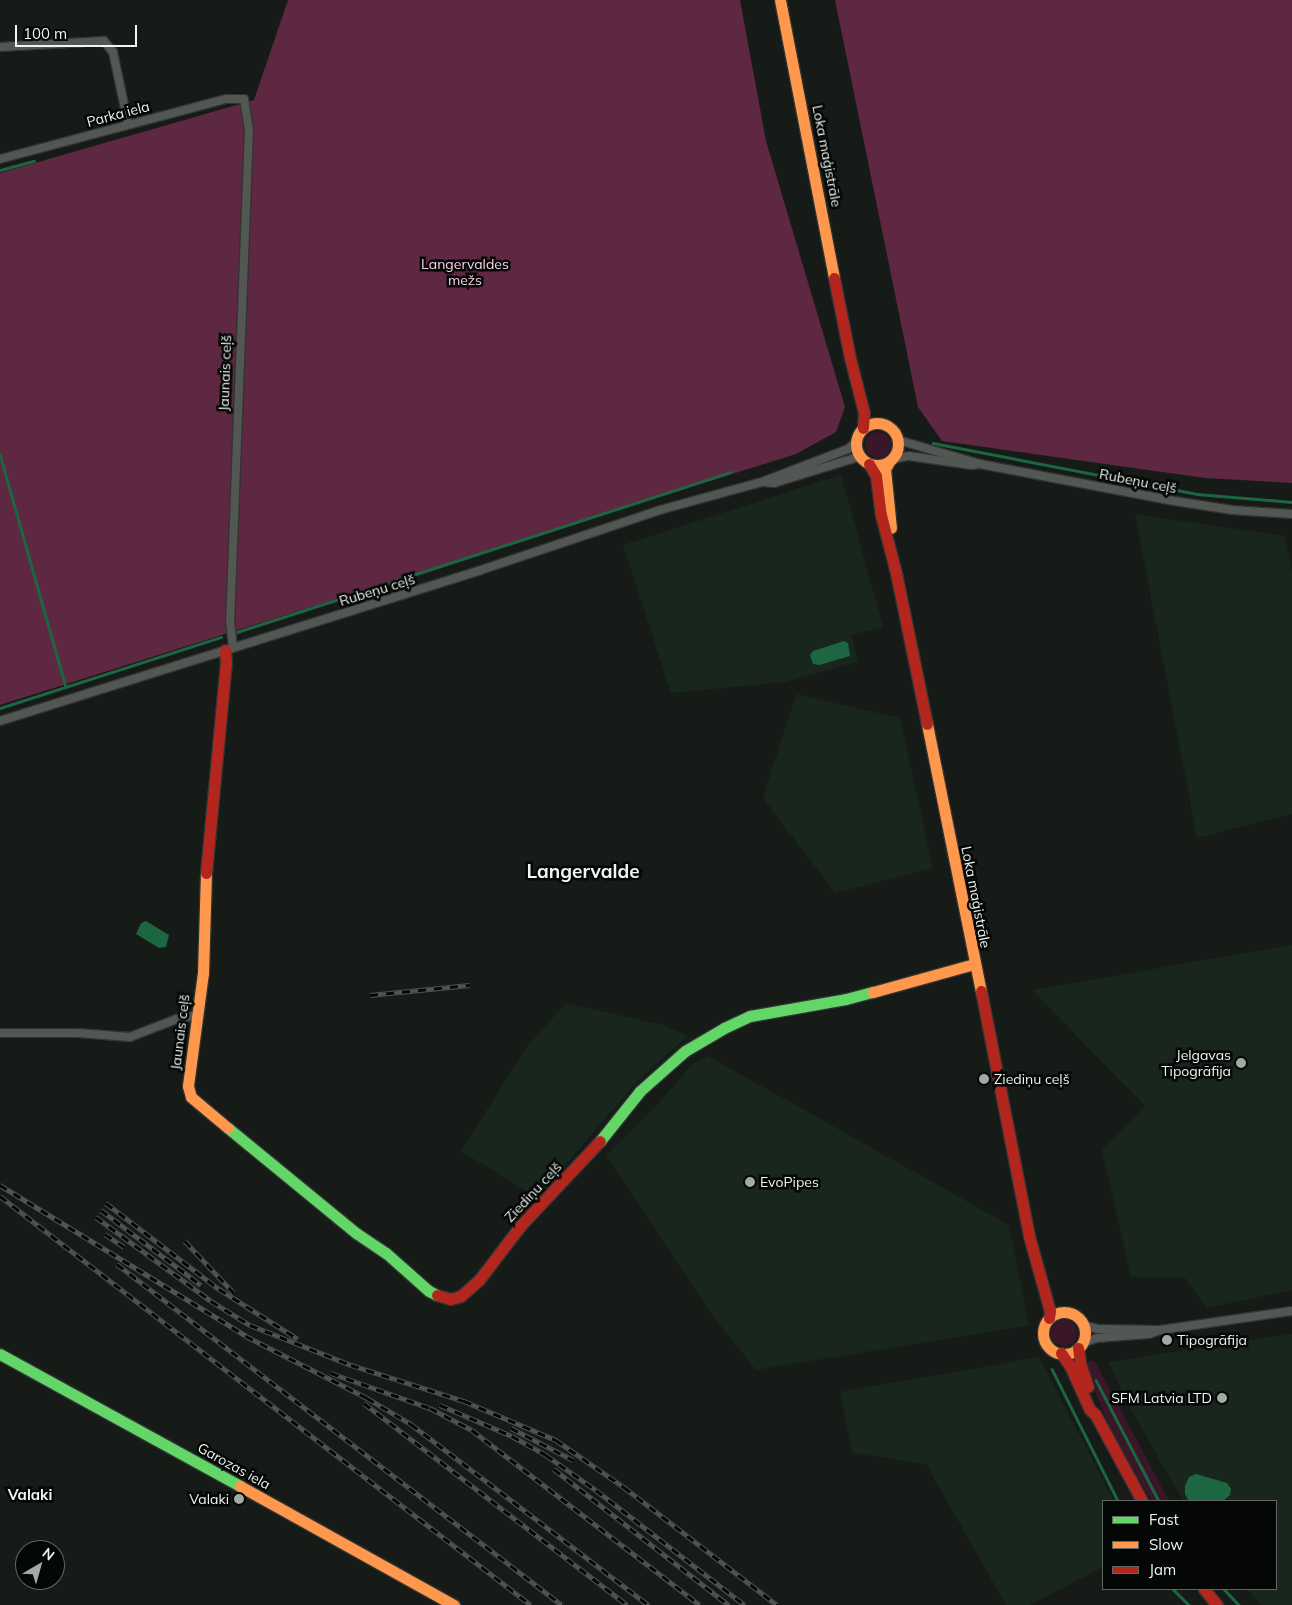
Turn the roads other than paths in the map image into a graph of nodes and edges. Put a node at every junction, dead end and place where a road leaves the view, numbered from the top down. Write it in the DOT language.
graph roads {
  1 [pos="780,0"];
  2 [pos="0,47"];
  3 [pos="244,99"];
  4 [pos="128,124"];
  5 [pos="0,159"];
  6 [pos="844,317"];
  7 [pos="881,423"];
  8 [pos="863,428"];
  9 [pos="898,440"];
  10 [pos="856,442"];
  11 [pos="865,461"];
  12 [pos="891,461"];
  13 [pos="980,464"];
  14 [pos="762,482"];
  15 [pos="1292,514"];
  16 [pos="896,573"];
  17 [pos="229,649"];
  18 [pos="0,721"];
  19 [pos="974,964"];
  20 [pos="197,1015"];
  21 [pos="0,1033"];
  22 [pos="1029,1227"];
  23 [pos="440,1297"];
  24 [pos="1292,1311"];
  25 [pos="1065,1312"];
  26 [pos="1050,1318"];
  27 [pos="1082,1325"];
  28 [pos="1160,1330"];
  29 [pos="1080,1346"];
  30 [pos="0,1354"];
  31 [pos="1061,1354"];
  32 [pos="1095,1414"];
  33 [pos="1141,1500"];
  34 [pos="1205,1590"];
  35 [pos="454,1605"];
  36 [pos="1217,1605"];
  1 -- 6 [label="main road, Loka maģistrāle"];
  2 -- 4 [label="street"];
  3 -- 4 [label="street, Parka iela"];
  3 -- 17 [label="street, Jaunais ceļš"];
  4 -- 5 [label="street, Parka iela"];
  6 -- 7 [label="main road, Loka maģistrāle"];
  6 -- 8 [label="main road, Loka maģistrāle"];
  7 -- 8 [label="main road"];
  7 -- 9 [label="main road, Loka maģistrāle"];
  8 -- 10 [label="main road, Loka maģistrāle"];
  9 -- 12 [label="main road, Loka maģistrāle"];
  9 -- 13 [label="street, Rubeņu ceļš"];
  10 -- 11 [label="main road, Loka maģistrāle"];
  10 -- 14 [label="street, Rubeņu ceļš"];
  11 -- 12 [label="main road"];
  11 -- 14 [label="street, Rubeņu ceļš"];
  11 -- 16 [label="main road, Loka maģistrāle"];
  12 -- 13 [label="street, Rubeņu ceļš"];
  12 -- 16 [label="main road, Loka maģistrāle"];
  13 -- 15 [label="street, Rubeņu ceļš"];
  14 -- 17 [label="street, Rubeņu ceļš"];
  16 -- 19 [label="main road, Loka maģistrāle"];
  17 -- 18 [label="street, Rubeņu ceļš"];
  17 -- 20 [label="main road, Jaunais ceļš"];
  19 -- 22 [label="main road, Loka maģistrāle"];
  19 -- 23 [label="main road, Ziediņu ceļš"];
  20 -- 21 [label="street"];
  20 -- 23 [label="main road, Jaunais ceļš"];
  22 -- 25 [label="main road, Loka maģistrāle"];
  22 -- 26 [label="main road, Loka maģistrāle"];
  24 -- 28 [label="street"];
  25 -- 26 [label="main road"];
  25 -- 27 [label="main road, Loka maģistrāle"];
  26 -- 31 [label="main road, Loka maģistrāle"];
  27 -- 28 [label="street"];
  27 -- 29 [label="main road, Loka maģistrāle"];
  28 -- 29 [label="street"];
  29 -- 31 [label="main road"];
  29 -- 32 [label="main road, Loka maģistrāle"];
  30 -- 35 [label="main road, Garozas iela"];
  31 -- 32 [label="main road, Loka maģistrāle"];
  32 -- 33 [label="main road, Loka maģistrāle"];
  34 -- 36 [label="main road"];
}
